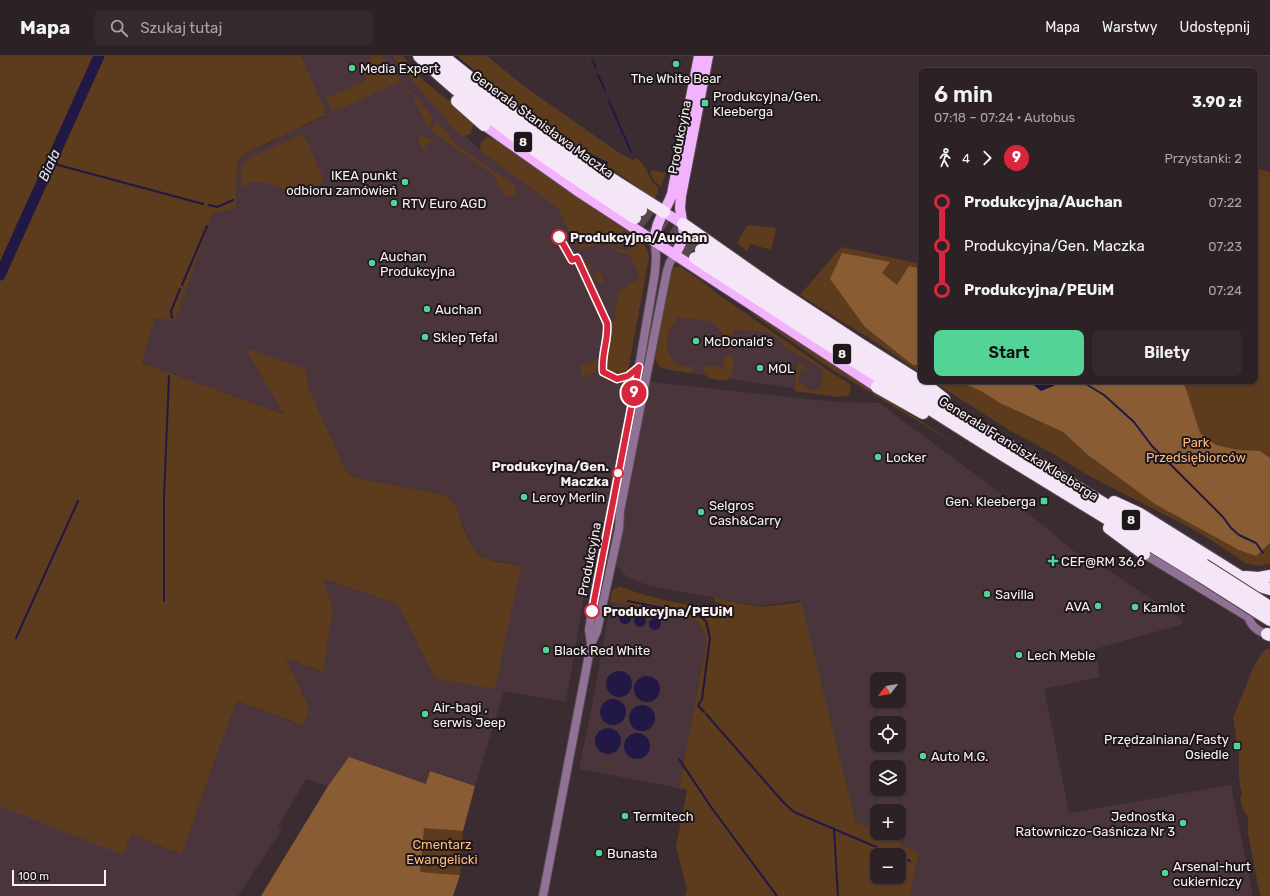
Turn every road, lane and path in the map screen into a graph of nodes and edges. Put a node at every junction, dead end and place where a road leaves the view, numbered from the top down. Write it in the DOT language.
graph roads {
  1 [pos="409,56"];
  2 [pos="419,56"];
  3 [pos="432,56"];
  4 [pos="443,56"];
  5 [pos="699,56"];
  6 [pos="708,56"];
  7 [pos="699,81"];
  8 [pos="484,125"];
  9 [pos="664,212"];
  10 [pos="683,224"];
  11 [pos="655,242"];
  12 [pos="675,255"];
  13 [pos="918,380"];
  14 [pos="924,384"];
  15 [pos="877,387"];
  16 [pos="977,426"];
  17 [pos="990,447"];
  18 [pos="1056,481"];
  19 [pos="1144,554"];
  20 [pos="1202,570"];
  21 [pos="599,575"];
  22 [pos="1241,576"];
  23 [pos="1270,576"];
  24 [pos="609,578"];
  25 [pos="1270,589"];
  26 [pos="1270,607"];
  27 [pos="1248,617"];
  28 [pos="1270,620"];
  29 [pos="1269,634"];
  30 [pos="591,644"];
  31 [pos="543,896"];
  1 -- 8 [label="highway"];
  2 -- 3 [label="highway, Generała Stanisława Maczka / 8"];
  4 -- 9 [label="highway"];
  5 -- 7 [label="main road, Produkcyjna"];
  6 -- 7 [label="main road, Produkcyjna"];
  7 -- 9 [label="main road, Produkcyjna"];
  7 -- 10 [label="main road, Produkcyjna"];
  8 -- 11 [label="main road"];
  9 -- 10 [label="main road"];
  9 -- 11 [label="main road, Produkcyjna"];
  10 -- 12 [label="main road, Produkcyjna"];
  10 -- 13 [label="highway"];
  11 -- 12 [label="main road"];
  11 -- 21 [label="street, Produkcyjna"];
  12 -- 15 [label="main road"];
  12 -- 24 [label="street, Produkcyjna"];
  14 -- 16 [label="highway"];
  15 -- 17 [label="highway"];
  16 -- 17 [label="highway, Generała Franciszka Kleeberga / 8"];
  16 -- 18 [label="highway, Generała Franciszka Kleeberga / 8"];
  17 -- 18 [label="highway, Generała Franciszka Kleeberga / 8"];
  18 -- 19 [label="highway"];
  18 -- 20 [label="highway, Generała Franciszka Kleeberga / 8"];
  18 -- 22 [label="highway"];
  19 -- 27 [label="street"];
  20 -- 26 [label="highway, Generała Franciszka Kleeberga / 8, bridge"];
  20 -- 28 [label="highway, Generała Franciszka Kleeberga / 8, bridge"];
  21 -- 24 [label="street"];
  21 -- 30 [label="street, Produkcyjna"];
  22 -- 23 [label="highway"];
  22 -- 25 [label="highway"];
  24 -- 30 [label="street, Produkcyjna"];
  25 -- 27 [label="street"];
  27 -- 29 [label="street"];
  30 -- 31 [label="street, Produkcyjna"];
}
